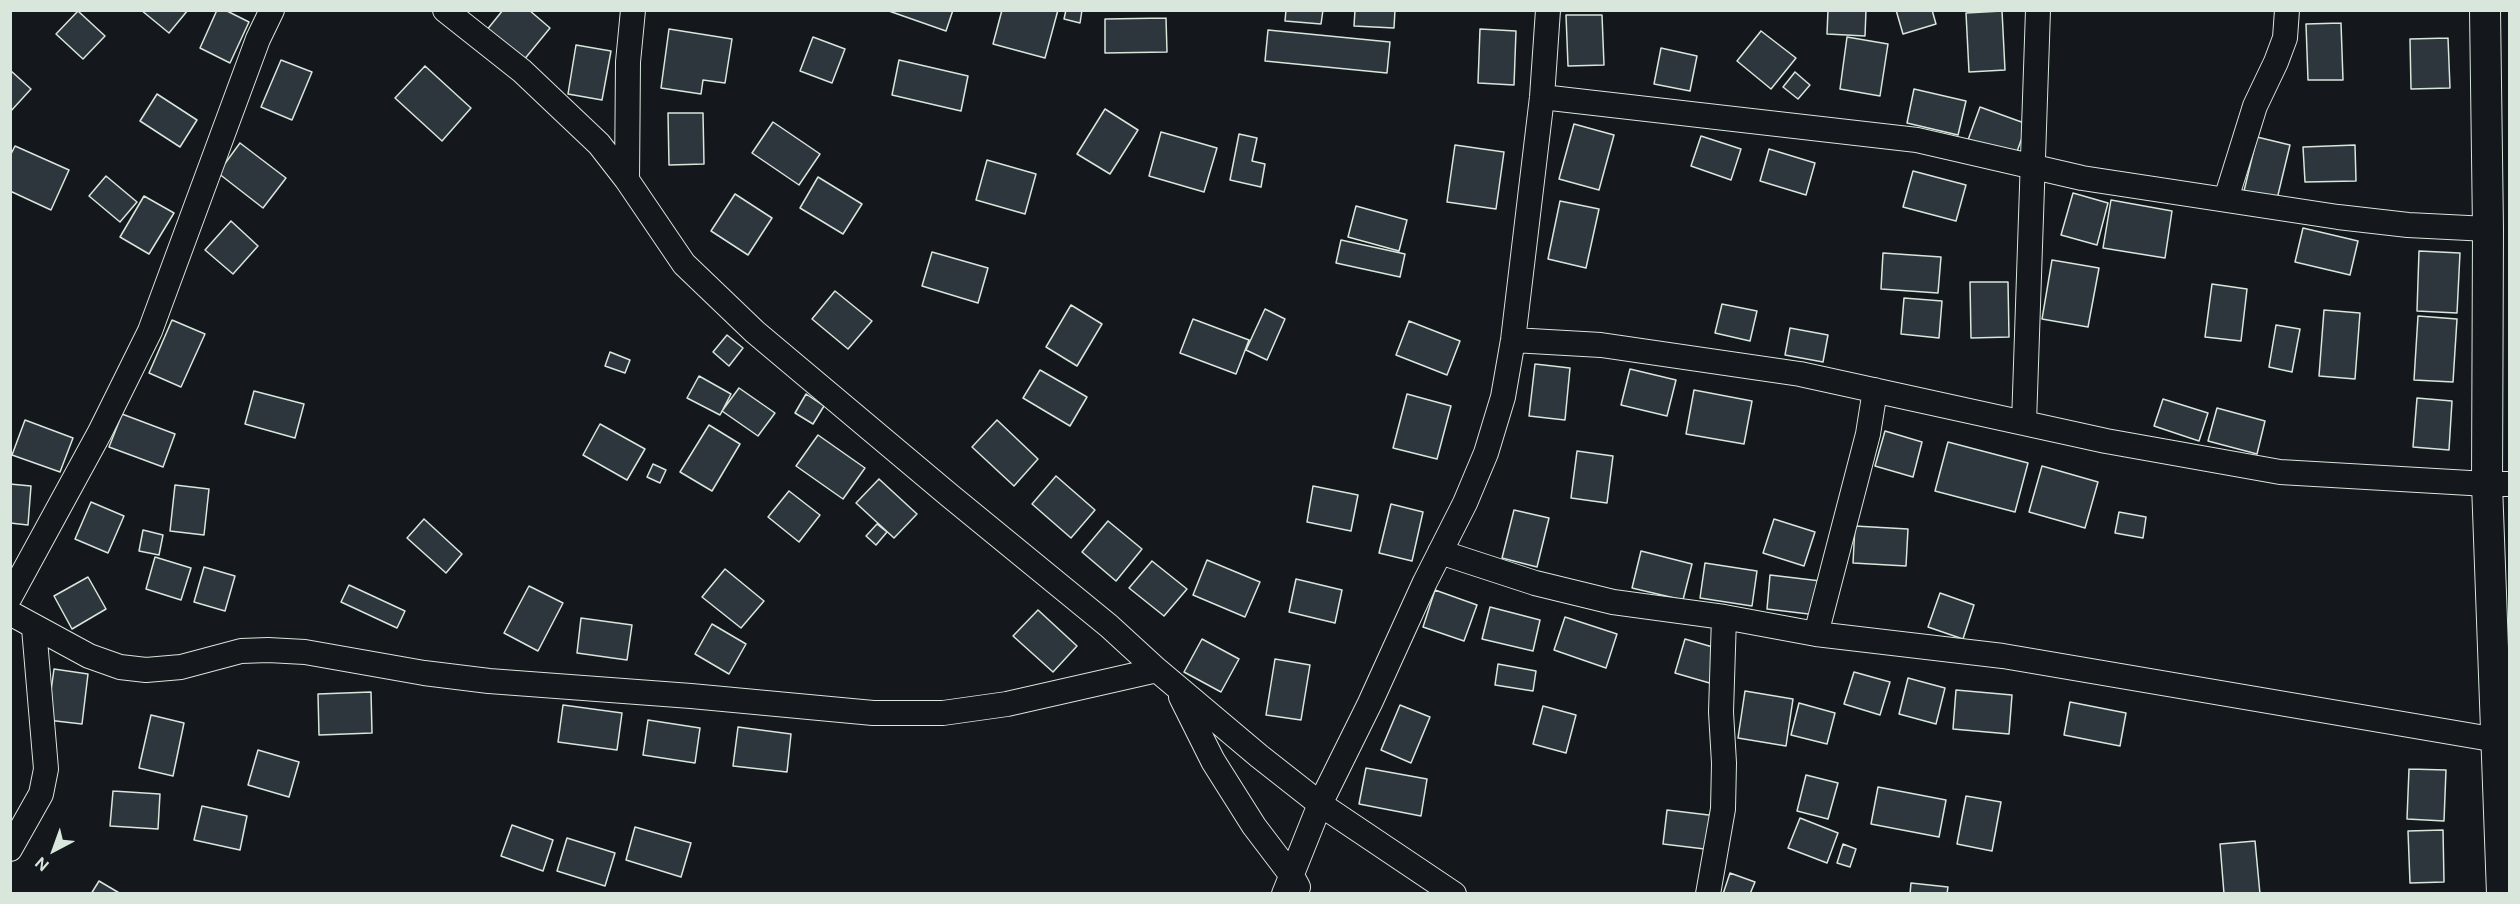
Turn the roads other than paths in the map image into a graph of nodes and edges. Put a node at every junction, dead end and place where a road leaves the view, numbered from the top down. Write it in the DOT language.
graph roads {
  1 [pos="272,10"];
  2 [pos="445,10"];
  3 [pos="633,10"];
  4 [pos="1548,10"];
  5 [pos="2038,10"];
  6 [pos="2287,10"];
  7 [pos="2485,10"];
  8 [pos="1542,97"];
  9 [pos="2034,168"];
  10 [pos="627,180"];
  11 [pos="2226,199"];
  12 [pos="2488,229"];
  13 [pos="1513,340"];
  14 [pos="1875,390"];
  15 [pos="2024,423"];
  16 [pos="2498,484"];
  17 [pos="1440,552"];
  18 [pos="10,597"];
  19 [pos="10,613"];
  20 [pos="1724,617"];
  21 [pos="34,628"];
  22 [pos="1816,634"];
  23 [pos="1157,670"];
  24 [pos="1176,687"];
  25 [pos="2497,740"];
  26 [pos="1320,804"];
  27 [pos="10,849"];
  28 [pos="1292,888"];
  29 [pos="1454,894"];
  30 [pos="1708,894"];
  31 [pos="2502,894"];
  1 -- 18 [label="street"];
  2 -- 10 [label="street"];
  3 -- 10 [label="street"];
  4 -- 8 [label="street"];
  5 -- 9 [label="street"];
  6 -- 11 [label="street"];
  7 -- 12 [label="main road"];
  8 -- 9 [label="street"];
  8 -- 13 [label="street"];
  9 -- 11 [label="street"];
  9 -- 15 [label="street"];
  10 -- 23 [label="street"];
  11 -- 12 [label="street"];
  12 -- 16 [label="main road"];
  13 -- 14 [label="street"];
  13 -- 17 [label="street"];
  14 -- 15 [label="street"];
  14 -- 22 [label="street"];
  15 -- 16 [label="street"];
  16 -- 25 [label="main road"];
  17 -- 20 [label="street"];
  17 -- 26 [label="street"];
  19 -- 21 [label="street"];
  20 -- 22 [label="street"];
  20 -- 30 [label="street"];
  21 -- 23 [label="street"];
  21 -- 27 [label="street"];
  22 -- 25 [label="street"];
  23 -- 24 [label="street"];
  24 -- 26 [label="street"];
  24 -- 28 [label="street"];
  25 -- 31 [label="main road"];
  26 -- 28 [label="street"];
  26 -- 29 [label="street"];
}
